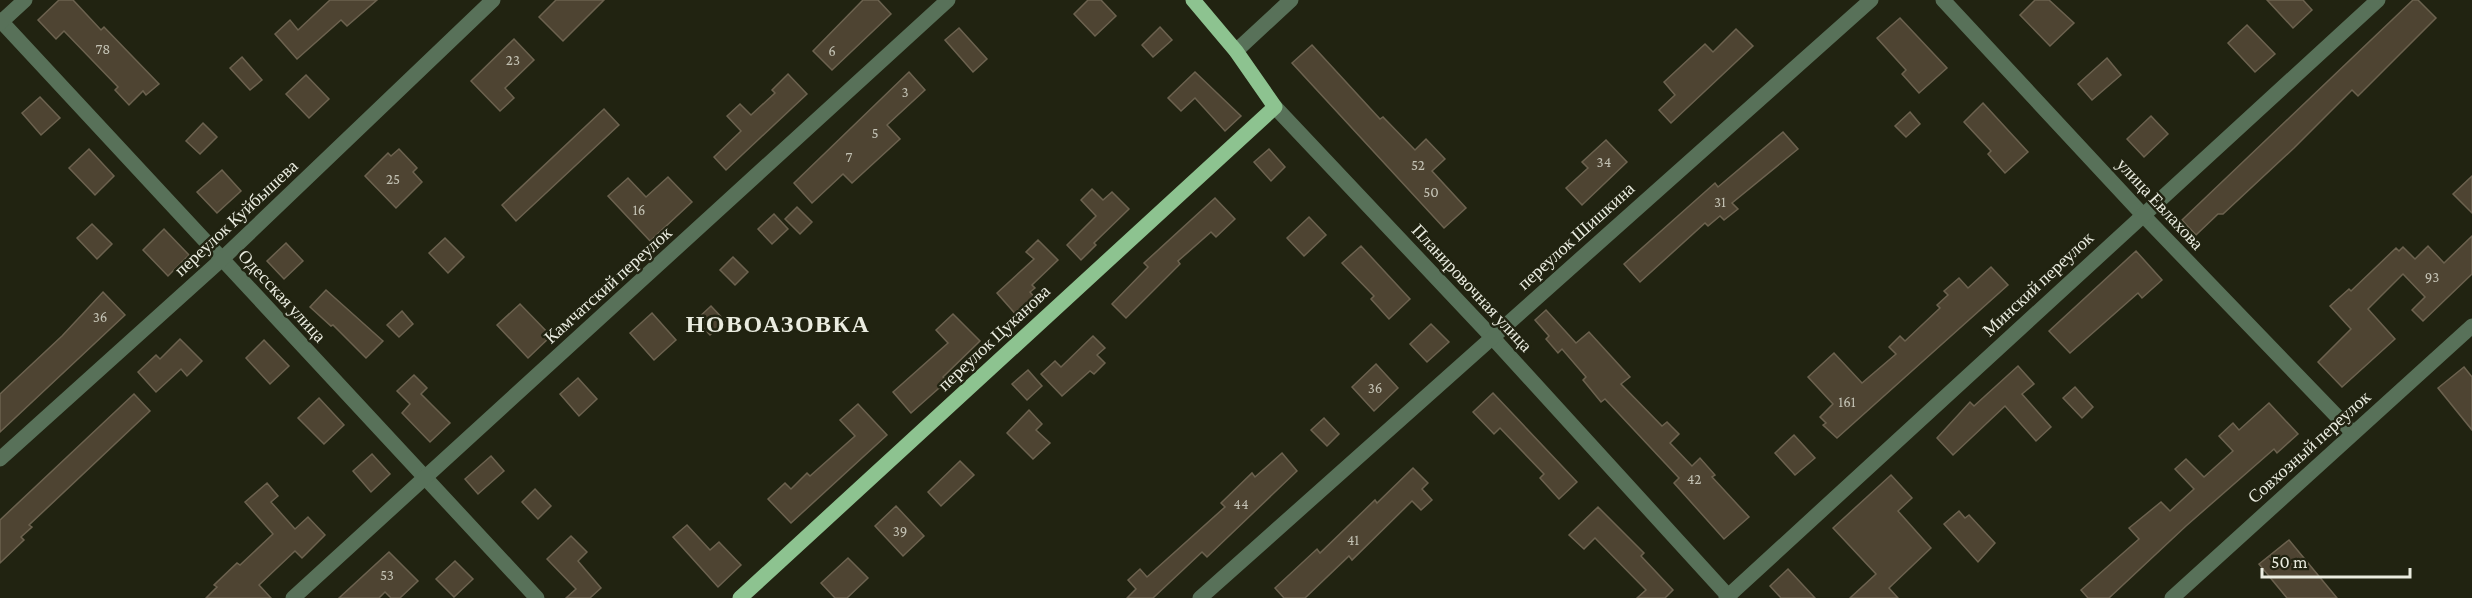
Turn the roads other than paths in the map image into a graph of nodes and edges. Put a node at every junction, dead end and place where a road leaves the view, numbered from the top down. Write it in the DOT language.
graph roads {
  1 [pos="25,0"];
  2 [pos="494,0"];
  3 [pos="948,0"];
  4 [pos="1193,0"];
  5 [pos="1291,0"];
  6 [pos="1871,0"];
  7 [pos="1943,0"];
  8 [pos="2378,0"];
  9 [pos="1,22"];
  10 [pos="1236,51"];
  11 [pos="1275,107"];
  12 [pos="2142,214"];
  13 [pos="221,260"];
  14 [pos="2472,326"];
  15 [pos="1492,337"];
  16 [pos="2352,432"];
  17 [pos="0,459"];
  18 [pos="425,478"];
  19 [pos="1728,597"];
  20 [pos="293,598"];
  21 [pos="537,598"];
  22 [pos="740,598"];
  23 [pos="1200,598"];
  24 [pos="2172,598"];
  1 -- 9 [label="street"];
  2 -- 13 [label="street, переулок Куйбышева"];
  3 -- 18 [label="street, Камчатский переулок"];
  4 -- 10 [label="main road, Планировочная улица"];
  5 -- 10 [label="street"];
  6 -- 15 [label="street, переулок Шишкина"];
  7 -- 12 [label="street, улица Евлахова"];
  8 -- 12 [label="street, Минский переулок"];
  9 -- 13 [label="street, Одесская улица"];
  10 -- 11 [label="main road, Планировочная улица"];
  11 -- 15 [label="street, Планировочная улица"];
  11 -- 22 [label="main road, переулок Цуканова"];
  12 -- 16 [label="street, улица Евлахова"];
  12 -- 19 [label="street, Минский переулок"];
  13 -- 17 [label="street, переулок Куйбышева"];
  13 -- 18 [label="street, Одесская улица"];
  14 -- 16 [label="street, Совхозный переулок"];
  15 -- 19 [label="street, Планировочная улица"];
  15 -- 23 [label="street, переулок Шишкина"];
  16 -- 24 [label="street, Совхозный переулок"];
  18 -- 20 [label="street, Камчатский переулок"];
  18 -- 21 [label="street, Одесская улица"];
}
